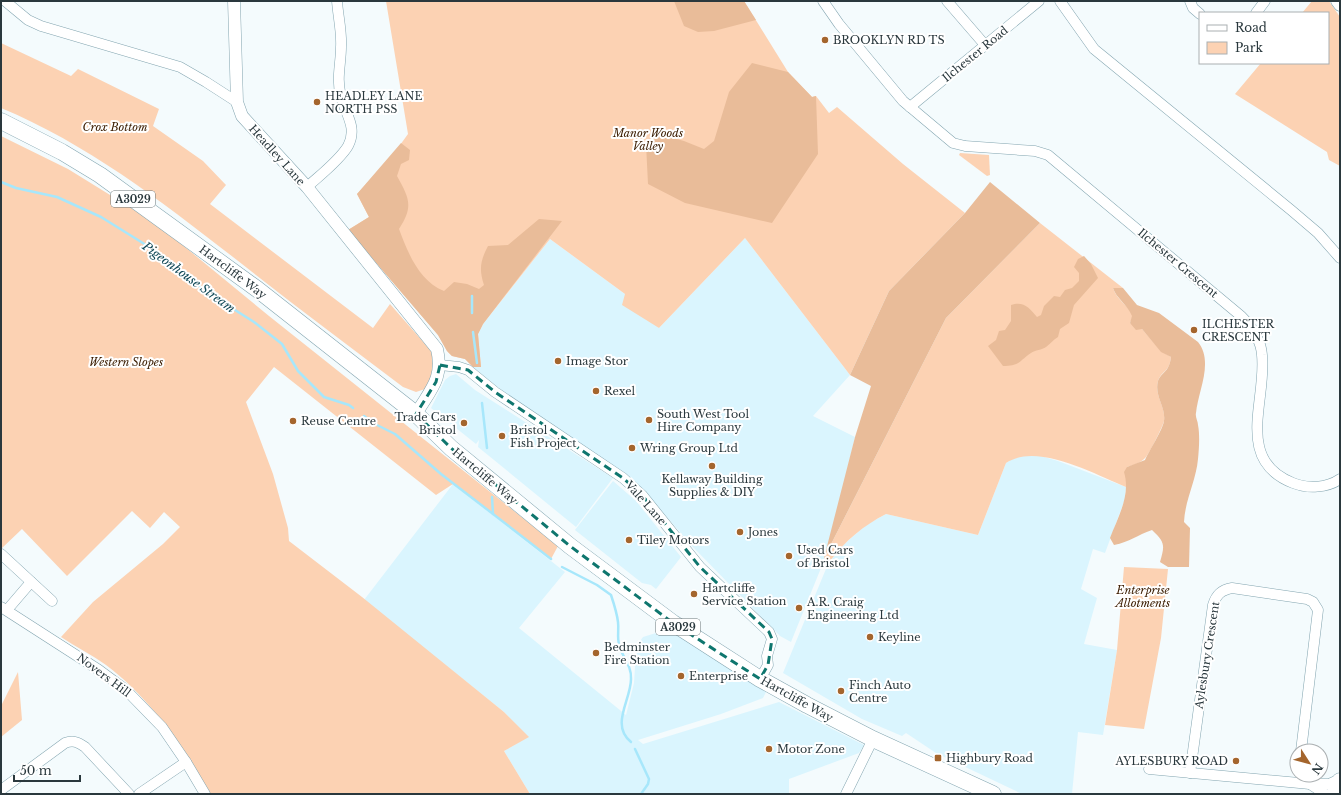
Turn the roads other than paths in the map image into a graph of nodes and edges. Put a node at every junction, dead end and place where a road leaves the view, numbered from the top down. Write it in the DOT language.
graph roads {
  1 [pos="5,1"];
  2 [pos="234,1"];
  3 [pos="336,1"];
  4 [pos="823,1"];
  5 [pos="947,1"];
  6 [pos="1039,1"];
  7 [pos="1060,1"];
  8 [pos="1190,1"];
  9 [pos="1265,1"];
  10 [pos="1337,1"];
  11 [pos="1340,5"];
  12 [pos="1257,12"];
  13 [pos="1199,13"];
  14 [pos="985,46"];
  15 [pos="237,102"];
  16 [pos="910,107"];
  17 [pos="1,121"];
  18 [pos="307,187"];
  19 [pos="1340,258"];
  20 [pos="440,365"];
  21 [pos="416,414"];
  22 [pos="1340,479"];
  23 [pos="1,554"];
  24 [pos="31,582"];
  25 [pos="52,601"];
  26 [pos="3,609"];
  27 [pos="760,679"];
  28 [pos="873,738"];
  29 [pos="1302,743"];
  30 [pos="186,762"];
  31 [pos="1149,769"];
  32 [pos="1190,773"];
  33 [pos="1289,779"];
  34 [pos="1340,780"];
  35 [pos="1310,784"];
  36 [pos="1,790"];
  37 [pos="129,794"];
  38 [pos="139,794"];
  39 [pos="205,794"];
  40 [pos="846,794"];
  41 [pos="993,794"];
  42 [pos="1325,794"];
  43 [pos="1334,794"];
  1 -- 15 [label="street"];
  2 -- 15 [label="street"];
  3 -- 18 [label="street"];
  4 -- 16 [label="street, Ilchester Crescent"];
  5 -- 14 [label="street"];
  6 -- 14 [label="street, Ilchester Road"];
  7 -- 19 [label="street"];
  8 -- 13 [label="street"];
  9 -- 12 [label="street"];
  10 -- 11 [label="street"];
  14 -- 16 [label="street, Ilchester Road"];
  15 -- 18 [label="street, Headley Lane"];
  16 -- 22 [label="street, Ilchester Crescent"];
  17 -- 21 [label="highway, Hartcliffe Way / A3029"];
  18 -- 20 [label="street, Headley Lane"];
  20 -- 21 [label="street, Headley Lane"];
  20 -- 27 [label="street, Vale Lane"];
  21 -- 27 [label="highway, Hartcliffe Way / A3029"];
  23 -- 24 [label="street"];
  24 -- 25 [label="street"];
  24 -- 26 [label="street"];
  26 -- 30 [label="street, Novers Hill"];
  27 -- 28 [label="highway, Hartcliffe Way / A3029"];
  28 -- 40 [label="street"];
  28 -- 41 [label="highway, Hartcliffe Way / A3029"];
  29 -- 32 [label="street, Aylesbury Crescent"];
  30 -- 38 [label="street"];
  30 -- 39 [label="street, Novers Hill"];
  31 -- 32 [label="street"];
  32 -- 33 [label="street"];
  34 -- 35 [label="street"];
  34 -- 43 [label="highway"];
  35 -- 42 [label="street"];
  36 -- 37 [label="street"];
}
